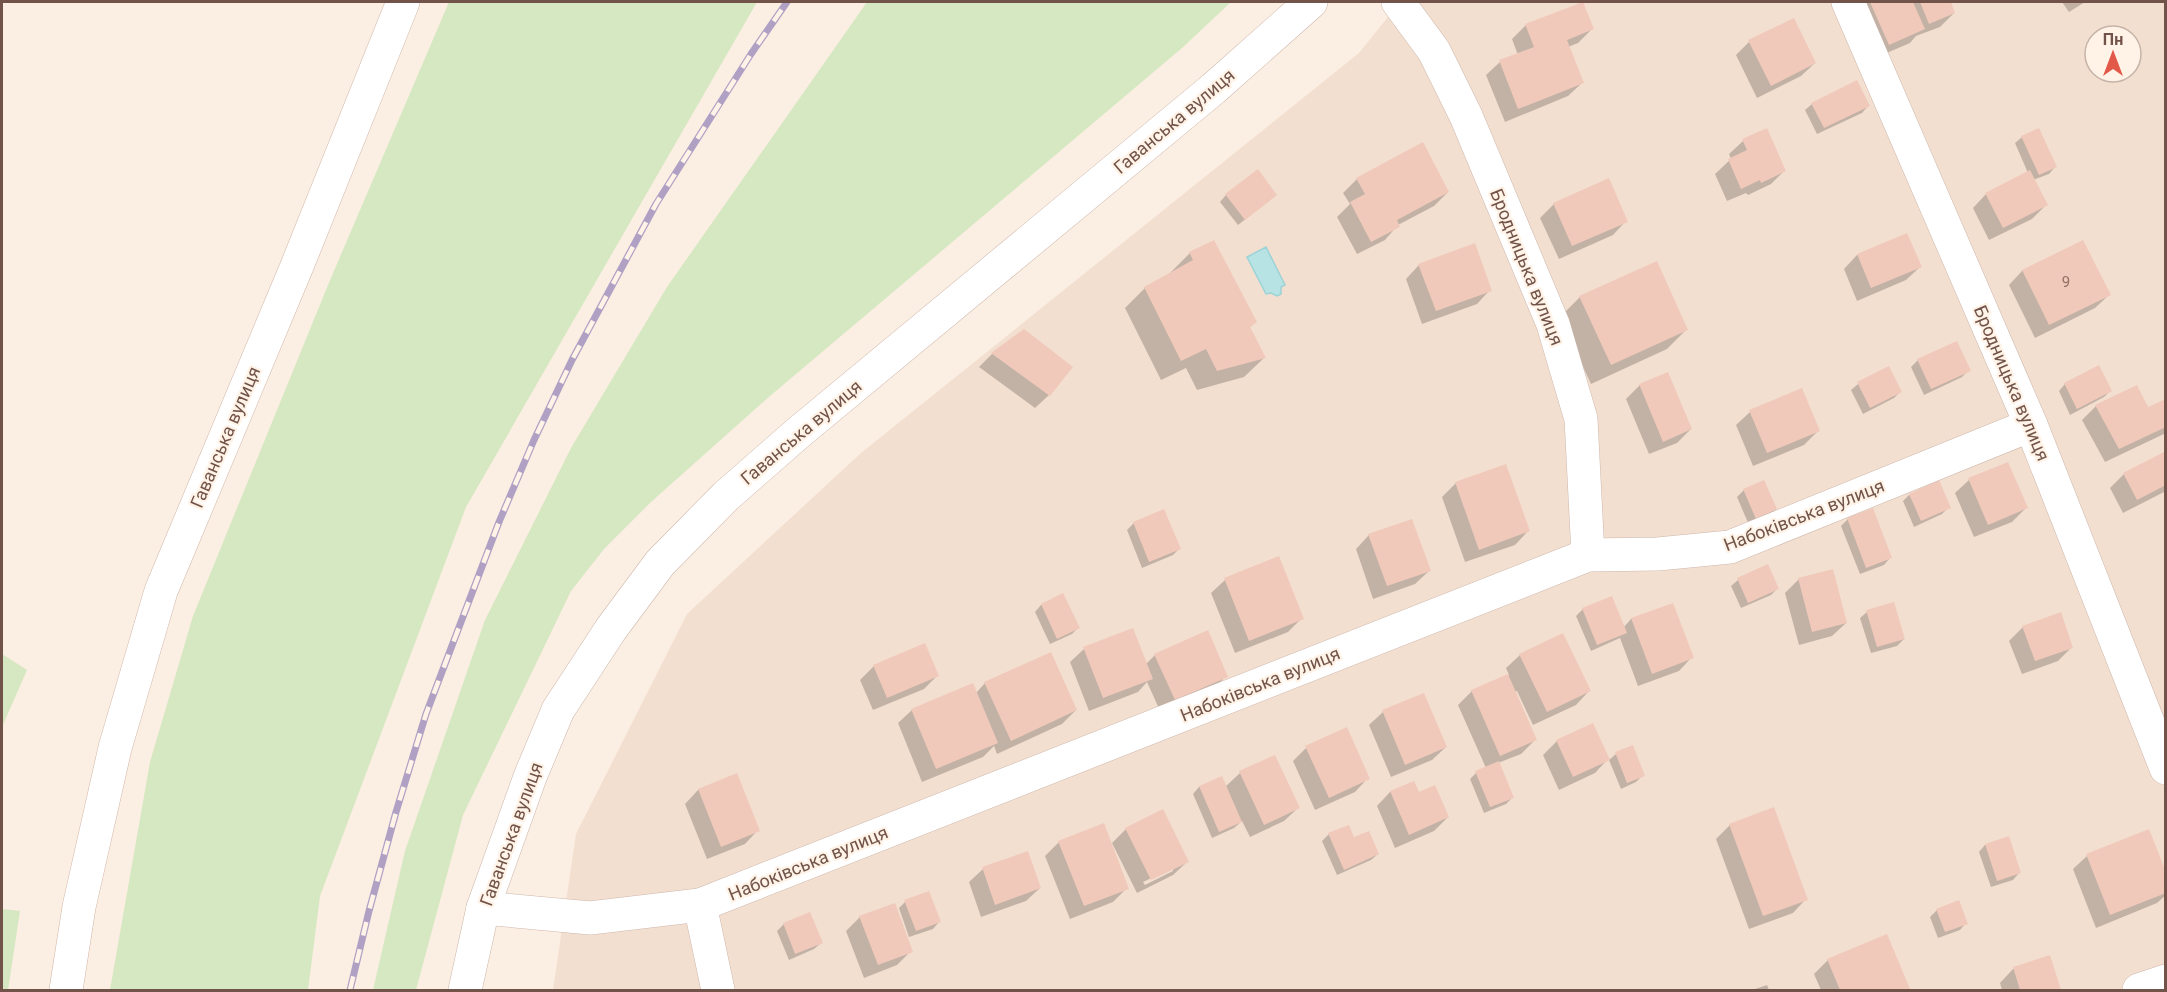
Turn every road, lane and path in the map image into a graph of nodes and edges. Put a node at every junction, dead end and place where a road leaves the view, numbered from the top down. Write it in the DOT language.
graph roads {
  1 [pos="403,2"];
  2 [pos="1311,2"];
  3 [pos="1398,2"];
  4 [pos="1848,2"];
  5 [pos="2031,425"];
  6 [pos="1588,555"];
  7 [pos="2166,768"];
  8 [pos="700,905"];
  9 [pos="483,908"];
  10 [pos="2166,981"];
  11 [pos="66,990"];
  12 [pos="465,990"];
  13 [pos="718,990"];
  14 [pos="2139,990"];
  1 -- 11 [label="street, Гаванська вулиця"];
  2 -- 9 [label="street, Гаванська вулиця"];
  3 -- 6 [label="street, Бродницька вулиця"];
  4 -- 5 [label="street, Бродницька вулиця"];
  5 -- 6 [label="street, Набоківська вулиця"];
  5 -- 7 [label="street, Бродницька вулиця"];
  6 -- 8 [label="street, Набоківська вулиця"];
  8 -- 9 [label="street, Набоківська вулиця"];
  8 -- 13 [label="street"];
  9 -- 12 [label="street, Гаванська вулиця"];
  10 -- 14 [label="street"];
}
